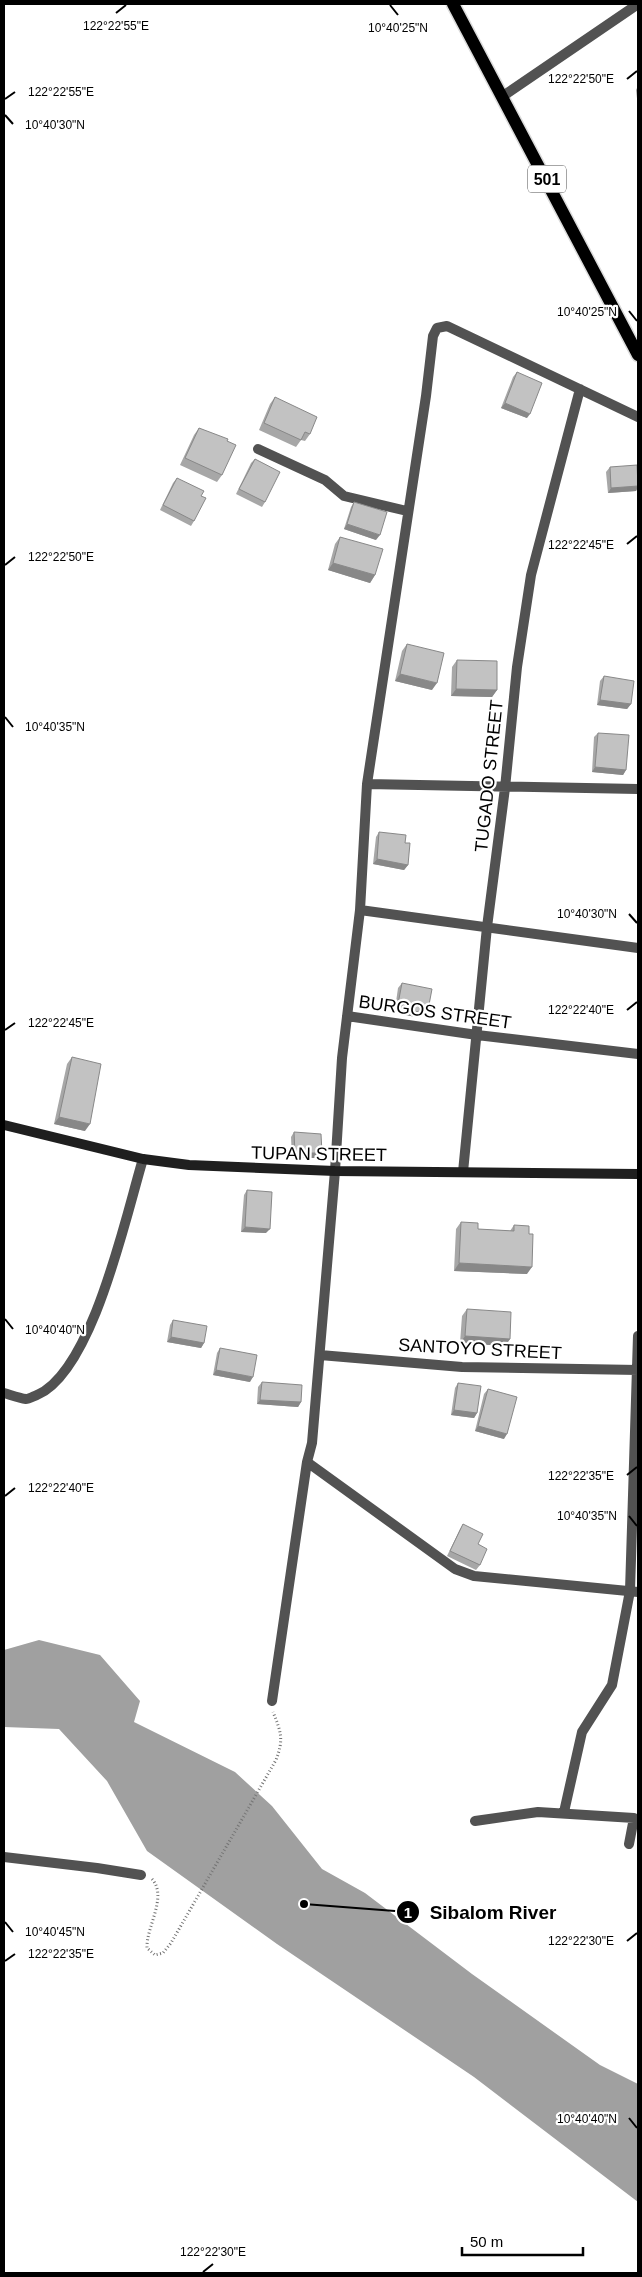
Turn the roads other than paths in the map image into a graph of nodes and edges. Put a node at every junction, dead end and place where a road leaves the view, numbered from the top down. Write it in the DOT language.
graph roads {
  1 [pos="453,4"];
  2 [pos="638,4"];
  3 [pos="503,96"];
  4 [pos="638,355"];
  5 [pos="580,389"];
  6 [pos="638,417"];
  7 [pos="258,449"];
  8 [pos="407,511"];
  9 [pos="367,784"];
  10 [pos="505,788"];
  11 [pos="638,789"];
  12 [pos="360,910"];
  13 [pos="487,927"];
  14 [pos="638,948"];
  15 [pos="347,1016"];
  16 [pos="477,1035"];
  17 [pos="638,1054"];
  18 [pos="4,1125"];
  19 [pos="143,1159"];
  20 [pos="335,1171"];
  21 [pos="463,1172"];
  22 [pos="638,1174"];
  23 [pos="638,1336"];
  24 [pos="320,1355"];
  25 [pos="637,1370"];
  26 [pos="4,1393"];
  27 [pos="307,1462"];
  28 [pos="634,1591"];
  29 [pos="272,1701"];
  30 [pos="564,1812"];
  31 [pos="475,1821"];
  32 [pos="629,1844"];
  33 [pos="4,1857"];
  34 [pos="141,1875"];
  1 -- 3 [label="main road, 501"];
  2 -- 3 [label="street"];
  3 -- 4 [label="main road, 501"];
  5 -- 6 [label="street"];
  5 -- 8 [label="street"];
  5 -- 10 [label="street, TUGADO STREET"];
  7 -- 8 [label="street"];
  8 -- 9 [label="street"];
  9 -- 10 [label="street"];
  9 -- 12 [label="street"];
  10 -- 11 [label="street"];
  10 -- 13 [label="street, TUGADO STREET"];
  12 -- 13 [label="street"];
  12 -- 15 [label="street"];
  13 -- 14 [label="street"];
  13 -- 16 [label="street, TUGADO STREET"];
  15 -- 16 [label="street, BURGOS STREET"];
  15 -- 20 [label="street"];
  16 -- 17 [label="street, BURGOS STREET"];
  16 -- 21 [label="street, TUGADO STREET"];
  18 -- 19 [label="main road, TUPAN STREET"];
  19 -- 20 [label="main road, TUPAN STREET"];
  19 -- 26 [label="street"];
  20 -- 21 [label="main road, TUPAN STREET"];
  20 -- 24 [label="street"];
  21 -- 22 [label="main road, TUPAN STREET"];
  23 -- 25 [label="street"];
  24 -- 25 [label="street, SANTOYO STREET"];
  24 -- 27 [label="street"];
  25 -- 28 [label="street"];
  27 -- 28 [label="street"];
  27 -- 29 [label="street"];
  28 -- 30 [label="street"];
  30 -- 31 [label="street"];
  30 -- 32 [label="street"];
  33 -- 34 [label="street"];
}
